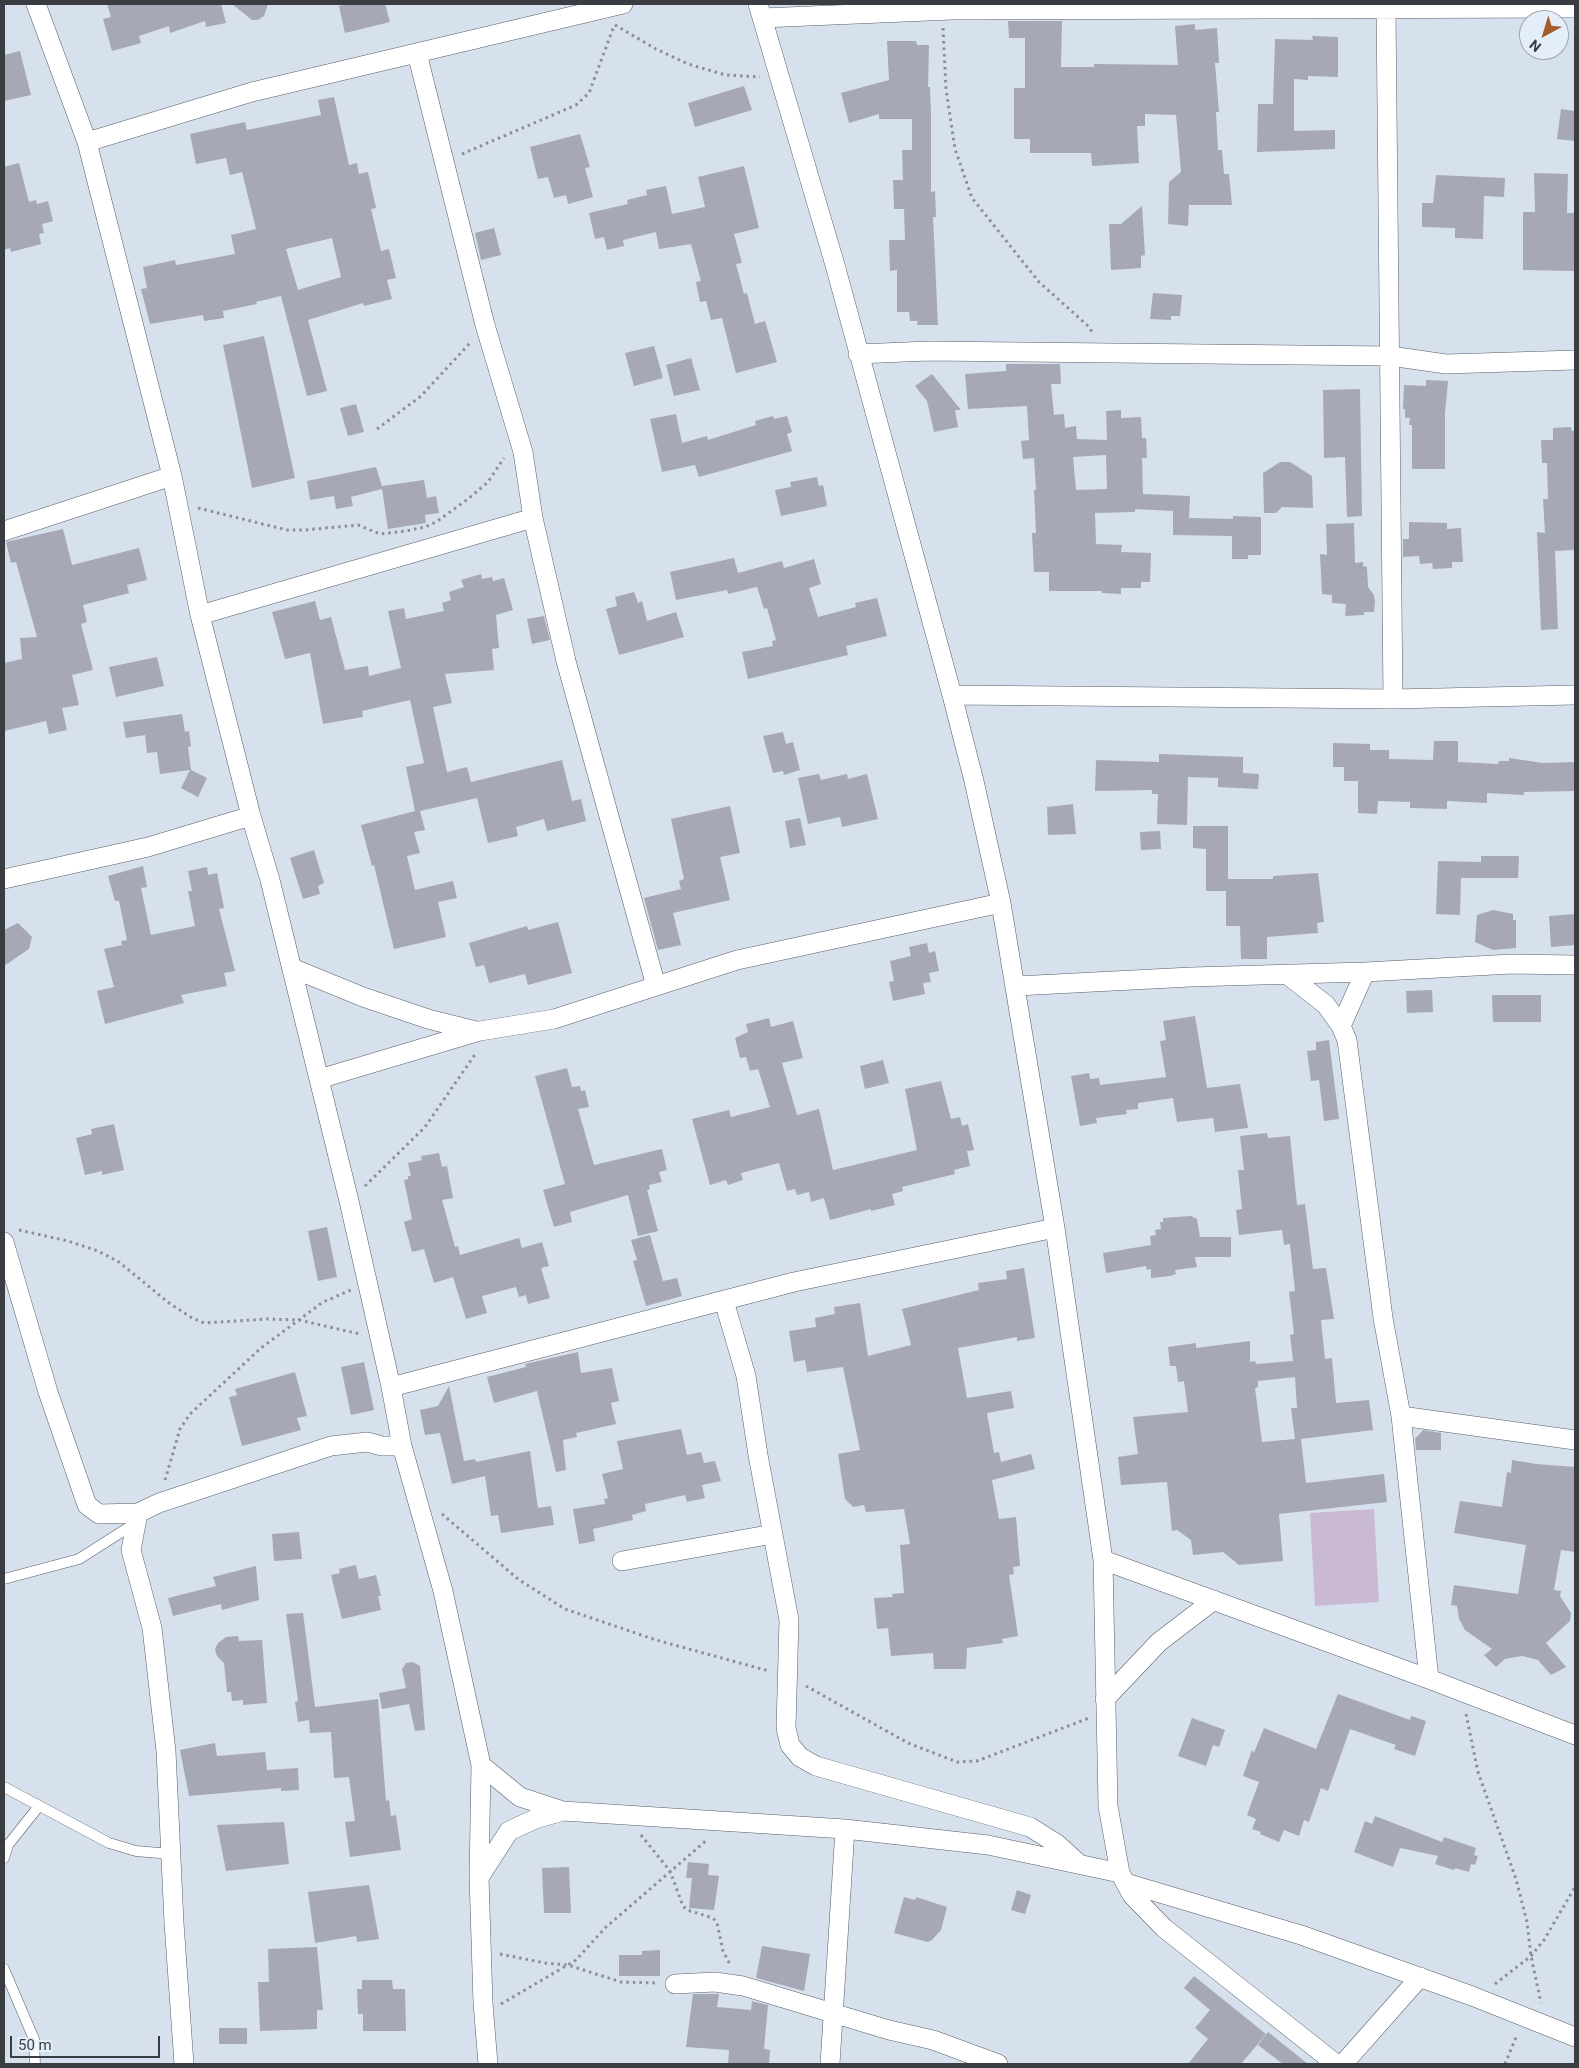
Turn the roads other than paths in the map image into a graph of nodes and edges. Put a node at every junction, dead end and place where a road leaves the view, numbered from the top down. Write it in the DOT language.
graph roads {
  1 [pos="36,4"];
  2 [pos="1386,8"];
  3 [pos="1575,8"];
  4 [pos="620,11"];
  5 [pos="760,11"];
  6 [pos="417,53"];
  7 [pos="87,142"];
  8 [pos="858,354"];
  9 [pos="1390,356"];
  10 [pos="1575,360"];
  11 [pos="172,476"];
  12 [pos="533,518"];
  13 [pos="4,531"];
  14 [pos="200,615"];
  15 [pos="952,695"];
  16 [pos="1575,695"];
  17 [pos="1393,699"];
  18 [pos="251,816"];
  19 [pos="4,879"];
  20 [pos="1002,903"];
  21 [pos="1575,964"];
  22 [pos="292,968"];
  23 [pos="1365,972"];
  24 [pos="1288,976"];
  25 [pos="656,986"];
  26 [pos="1016,986"];
  27 [pos="1341,1026"];
  28 [pos="486,1031"];
  29 [pos="319,1079"];
  30 [pos="1055,1228"];
  31 [pos="8,1235"];
  32 [pos="724,1301"];
  33 [pos="391,1387"];
  34 [pos="1401,1416"];
  35 [pos="1575,1440"];
  36 [pos="402,1446"];
  37 [pos="138,1518"];
  38 [pos="773,1534"];
  39 [pos="1103,1560"];
  40 [pos="622,1561"];
  41 [pos="4,1579"];
  42 [pos="1214,1600"];
  43 [pos="1429,1679"];
  44 [pos="1105,1706"];
  45 [pos="1575,1735"];
  46 [pos="480,1765"];
  47 [pos="4,1787"];
  48 [pos="39,1806"];
  49 [pos="563,1811"];
  50 [pos="845,1829"];
  51 [pos="171,1854"];
  52 [pos="4,1858"];
  53 [pos="1080,1864"];
  54 [pos="479,1877"];
  55 [pos="1123,1878"];
  56 [pos="4,1968"];
  57 [pos="1420,1977"];
  58 [pos="675,1984"];
  59 [pos="833,2012"];
  60 [pos="1575,2037"];
  61 [pos="35,2064"];
  62 [pos="184,2064"];
  63 [pos="488,2064"];
  64 [pos="830,2064"];
  65 [pos="998,2064"];
  66 [pos="1336,2064"];
  67 [pos="1343,2064"];
  1 -- 7 [label="street"];
  2 -- 3 [label="street"];
  2 -- 5 [label="street"];
  2 -- 9 [label="street"];
  4 -- 6 [label="street"];
  5 -- 8 [label="street"];
  6 -- 7 [label="street"];
  6 -- 12 [label="street"];
  7 -- 11 [label="street"];
  8 -- 9 [label="street"];
  8 -- 15 [label="street"];
  9 -- 10 [label="street"];
  9 -- 17 [label="street"];
  11 -- 13 [label="street"];
  11 -- 14 [label="street"];
  12 -- 14 [label="street"];
  12 -- 25 [label="street"];
  14 -- 18 [label="street"];
  15 -- 17 [label="street"];
  15 -- 20 [label="street"];
  16 -- 17 [label="street"];
  18 -- 19 [label="street"];
  18 -- 22 [label="street"];
  20 -- 25 [label="street"];
  20 -- 26 [label="street"];
  21 -- 23 [label="street"];
  22 -- 28 [label="street"];
  22 -- 29 [label="street"];
  23 -- 24 [label="street"];
  23 -- 27 [label="street"];
  24 -- 26 [label="street"];
  24 -- 27 [label="street"];
  25 -- 28 [label="street"];
  26 -- 30 [label="street"];
  27 -- 34 [label="street"];
  28 -- 29 [label="street"];
  29 -- 33 [label="street"];
  30 -- 32 [label="street"];
  30 -- 39 [label="street"];
  31 -- 37 [label="street"];
  32 -- 33 [label="street"];
  32 -- 38 [label="street"];
  33 -- 36 [label="street"];
  34 -- 35 [label="street"];
  34 -- 43 [label="street"];
  36 -- 37 [label="street"];
  36 -- 46 [label="street"];
  37 -- 41 [label="lane"];
  37 -- 51 [label="street"];
  38 -- 40 [label="street"];
  38 -- 53 [label="street"];
  39 -- 42 [label="street"];
  39 -- 44 [label="street"];
  42 -- 43 [label="street"];
  42 -- 44 [label="street"];
  43 -- 45 [label="street"];
  44 -- 55 [label="street"];
  46 -- 49 [label="street"];
  46 -- 54 [label="street"];
  47 -- 48 [label="lane"];
  48 -- 51 [label="lane"];
  48 -- 52 [label="lane"];
  49 -- 50 [label="street"];
  49 -- 54 [label="street"];
  50 -- 53 [label="street"];
  50 -- 59 [label="street"];
  51 -- 62 [label="street"];
  53 -- 55 [label="street"];
  54 -- 63 [label="street"];
  55 -- 57 [label="street"];
  55 -- 66 [label="street"];
  56 -- 61 [label="lane"];
  57 -- 60 [label="street"];
  57 -- 67 [label="street"];
  58 -- 59 [label="street"];
  59 -- 64 [label="street"];
  59 -- 65 [label="street"];
}
